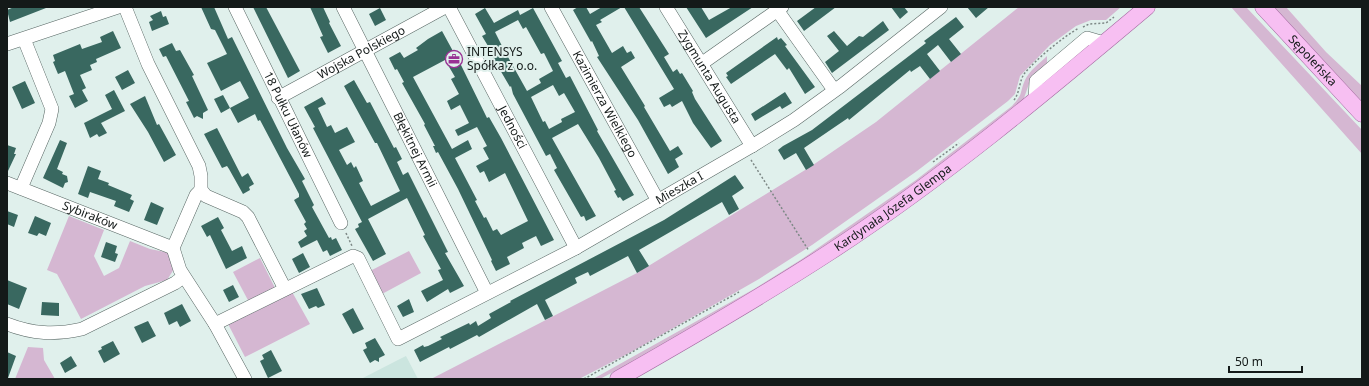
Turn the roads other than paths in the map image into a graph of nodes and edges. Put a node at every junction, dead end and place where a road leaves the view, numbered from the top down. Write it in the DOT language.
graph roads {
  1 [pos="118,7"];
  2 [pos="125,7"];
  3 [pos="235,7"];
  4 [pos="343,7"];
  5 [pos="445,7"];
  6 [pos="449,7"];
  7 [pos="551,7"];
  8 [pos="666,7"];
  9 [pos="941,7"];
  10 [pos="1147,7"];
  11 [pos="1263,7"];
  12 [pos="779,9"];
  13 [pos="24,39"];
  14 [pos="7,44"];
  15 [pos="366,51"];
  16 [pos="700,64"];
  17 [pos="834,90"];
  18 [pos="278,98"];
  19 [pos="1362,114"];
  20 [pos="749,148"];
  21 [pos="7,183"];
  22 [pos="20,188"];
  23 [pos="201,190"];
  24 [pos="658,201"];
  25 [pos="341,223"];
  26 [pos="173,248"];
  27 [pos="576,248"];
  28 [pos="183,276"];
  29 [pos="285,289"];
  30 [pos="487,293"];
  31 [pos="7,324"];
  32 [pos="215,324"];
  33 [pos="245,379"];
  34 [pos="618,379"];
  1 -- 13 [label="street"];
  2 -- 23 [label="street"];
  3 -- 18 [label="street, 18 Pułku Ułanów"];
  4 -- 15 [label="street, Błękitnej Armii"];
  5 -- 15 [label="street, Wojska Polskiego"];
  6 -- 27 [label="street, Jedności"];
  7 -- 24 [label="street, Kazimierza Wielkiego"];
  8 -- 16 [label="street, Zygmunta Augusta"];
  9 -- 17 [label="street, Mieszka I"];
  10 -- 34 [label="main road, Kardynała Józefa Glempa"];
  11 -- 19 [label="main road, Sępoleńska"];
  12 -- 16 [label="street"];
  12 -- 17 [label="street"];
  13 -- 14 [label="street"];
  13 -- 22 [label="street"];
  15 -- 18 [label="street, Wojska Polskiego"];
  15 -- 30 [label="street, Błękitnej Armii"];
  16 -- 20 [label="street, Zygmunta Augusta"];
  17 -- 20 [label="street, Mieszka I"];
  18 -- 25 [label="street, 18 Pułku Ułanów"];
  20 -- 24 [label="street, Mieszka I"];
  21 -- 22 [label="street, Sybiraków"];
  22 -- 26 [label="street, Sybiraków"];
  23 -- 26 [label="street"];
  23 -- 29 [label="street"];
  24 -- 27 [label="street, Mieszka I"];
  26 -- 28 [label="street"];
  27 -- 30 [label="street, Mieszka I"];
  28 -- 31 [label="street"];
  28 -- 32 [label="street"];
  29 -- 30 [label="street, Mieszka I"];
  29 -- 32 [label="street"];
  32 -- 33 [label="street"];
}
